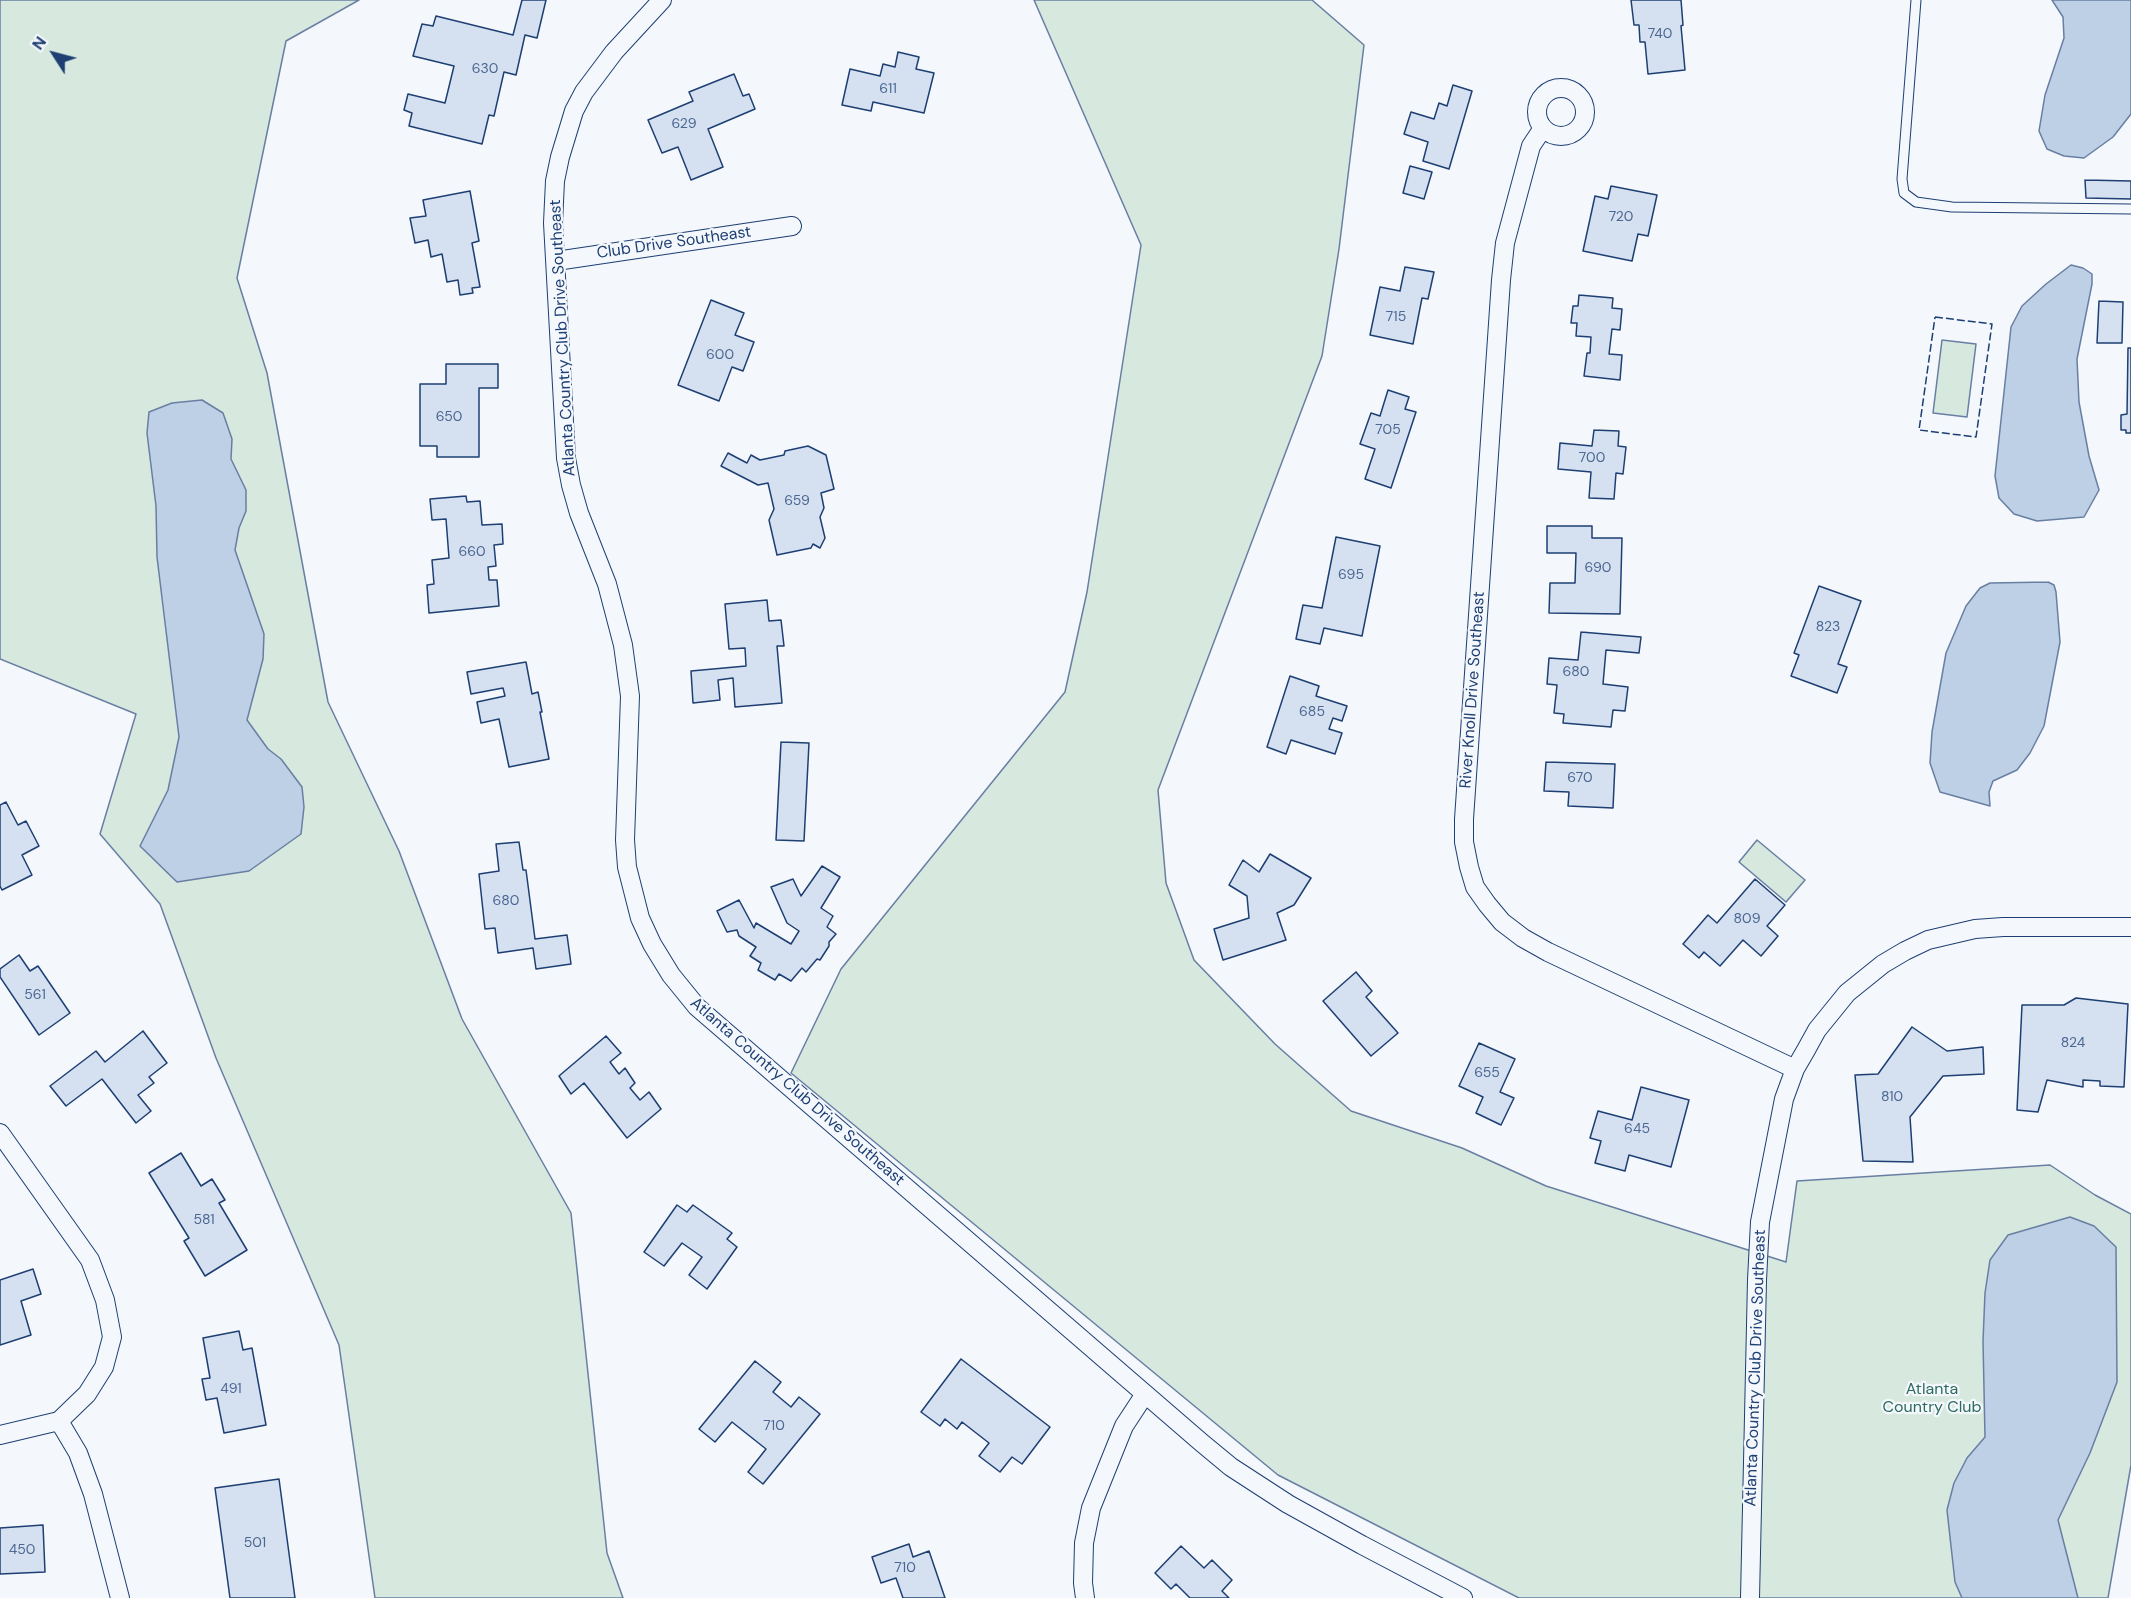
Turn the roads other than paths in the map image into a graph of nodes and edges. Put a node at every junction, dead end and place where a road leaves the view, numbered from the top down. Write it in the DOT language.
graph roads {
  1 [pos="662,0"];
  2 [pos="1916,0"];
  3 [pos="1543,128"];
  4 [pos="2131,210"];
  5 [pos="792,226"];
  6 [pos="556,261"];
  7 [pos="2131,927"];
  8 [pos="1795,1069"];
  9 [pos="0,1133"];
  10 [pos="1145,1394"];
  11 [pos="59,1421"];
  12 [pos="0,1435"];
  13 [pos="120,1598"];
  14 [pos="1085,1598"];
  15 [pos="1463,1598"];
  16 [pos="1750,1598"];
  1 -- 6 [label="street, Atlanta Country Club Drive Southeast"];
  2 -- 4 [label="lane"];
  3 -- 8 [label="street, River Knoll Drive Southeast"];
  5 -- 6 [label="street, Club Drive Southeast"];
  6 -- 10 [label="street, Atlanta Country Club Drive Southeast"];
  7 -- 8 [label="street, Atlanta Country Club Drive Southeast"];
  8 -- 16 [label="street, Atlanta Country Club Drive Southeast"];
  9 -- 11 [label="street"];
  10 -- 14 [label="street"];
  10 -- 15 [label="street, Atlanta Country Club Drive Southeast"];
  11 -- 12 [label="street"];
  11 -- 13 [label="street"];
}
